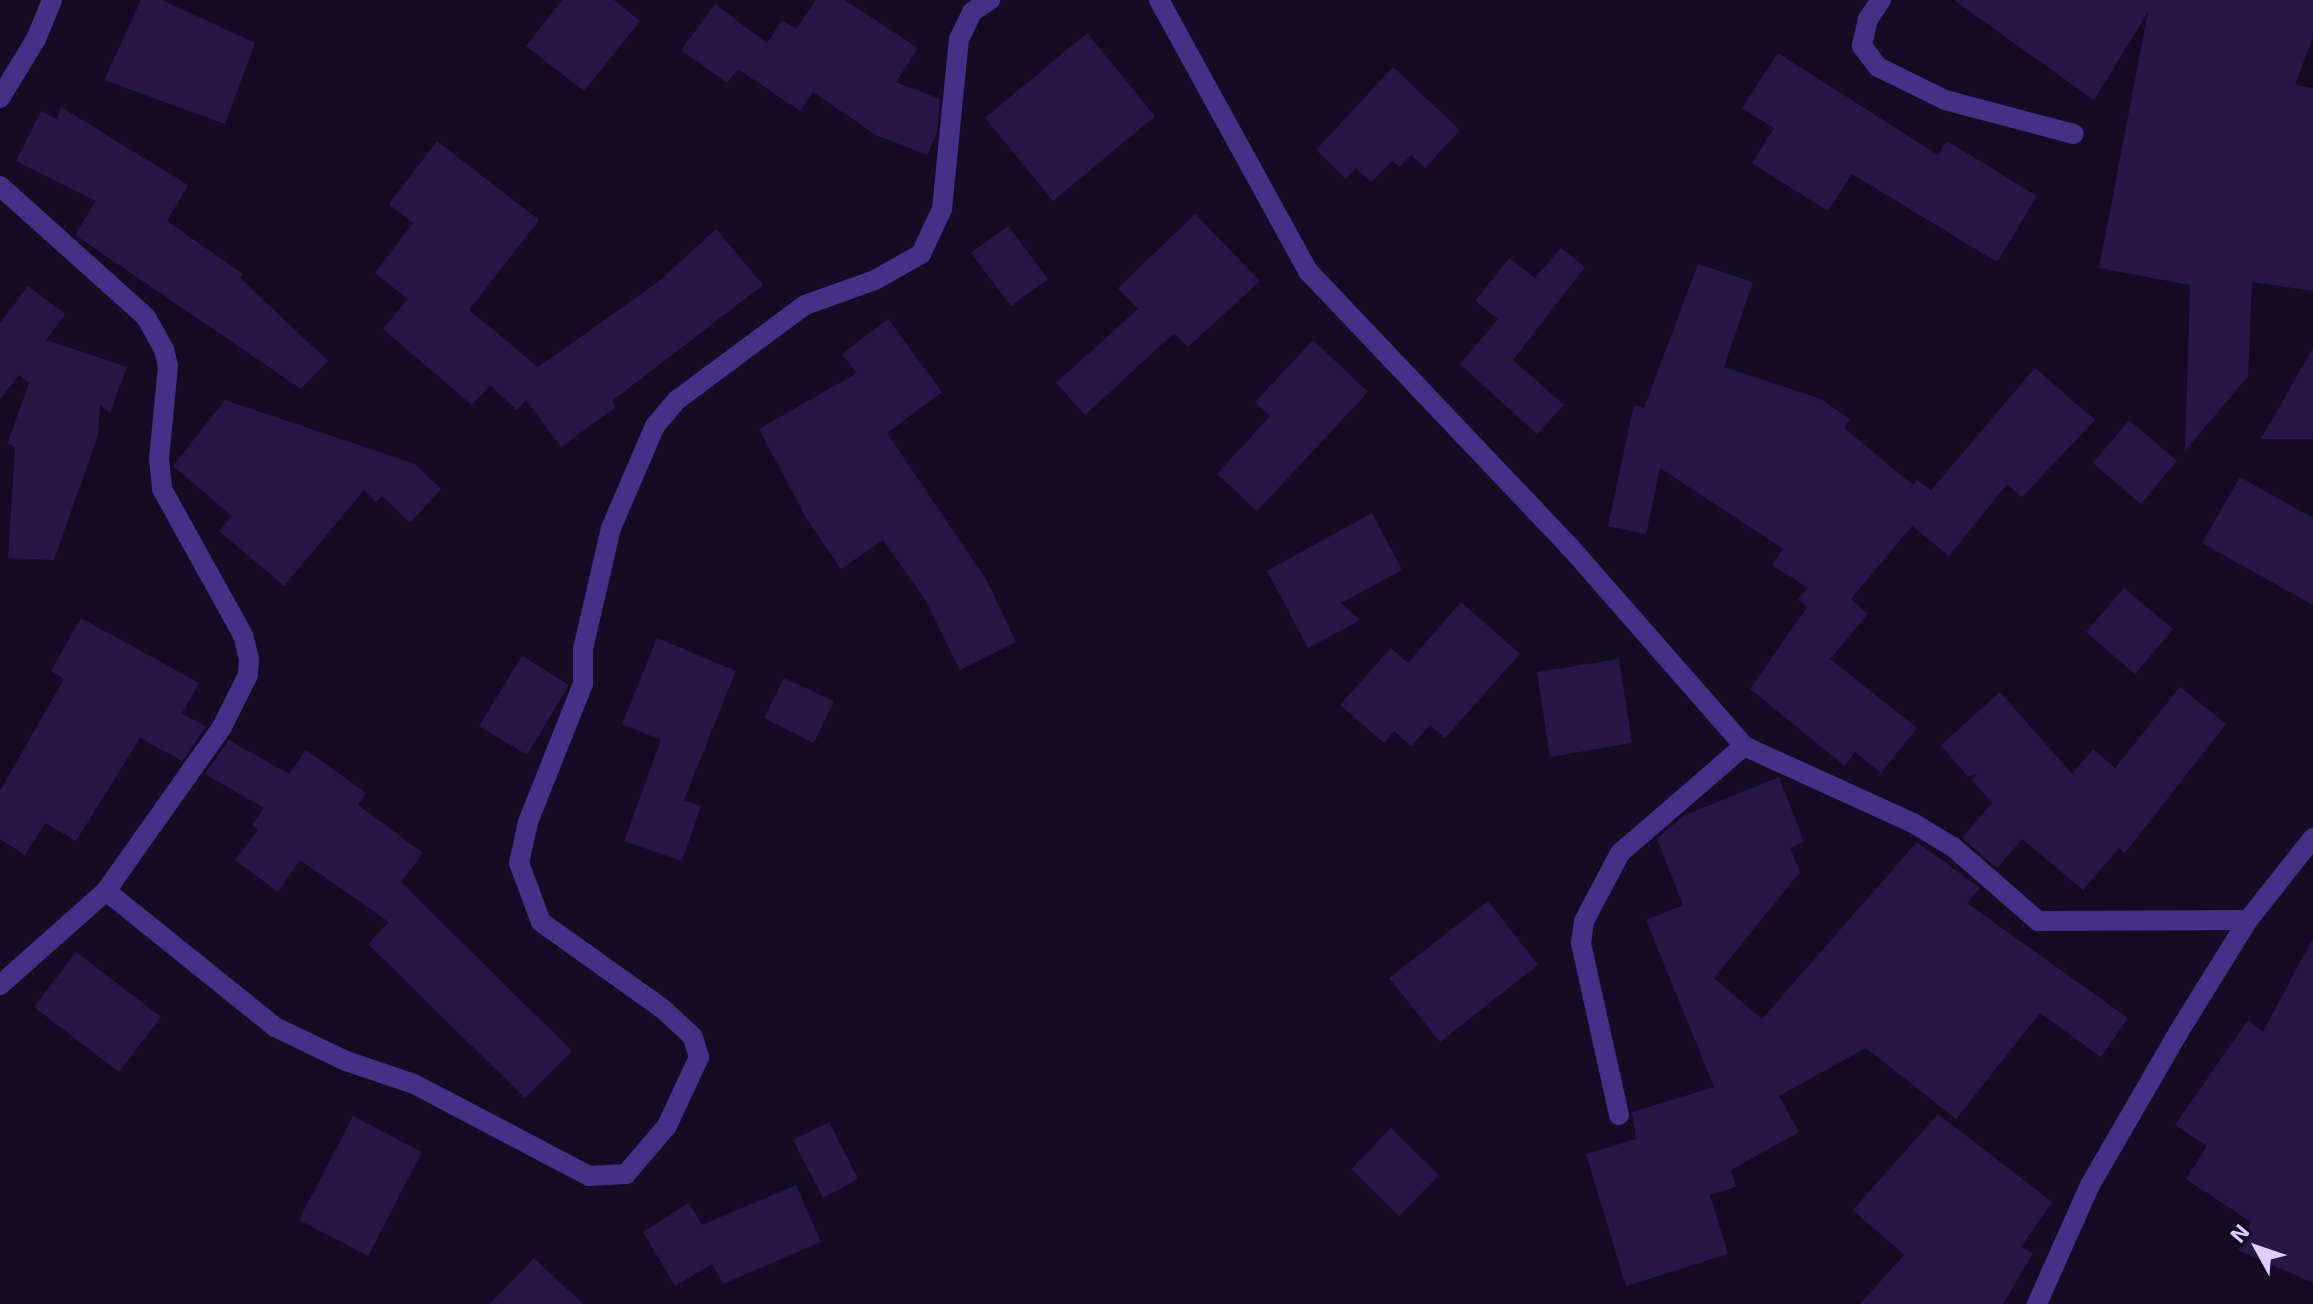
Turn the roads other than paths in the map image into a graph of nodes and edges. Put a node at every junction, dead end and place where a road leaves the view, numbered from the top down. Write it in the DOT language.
graph roads {
  1 [pos="52,0"];
  2 [pos="990,0"];
  3 [pos="1159,0"];
  4 [pos="1881,0"];
  5 [pos="0,98"];
  6 [pos="2074,134"];
  7 [pos="0,186"];
  8 [pos="1744,746"];
  9 [pos="2313,838"];
  10 [pos="106,891"];
  11 [pos="2248,920"];
  12 [pos="0,985"];
  13 [pos="1619,1115"];
  14 [pos="2037,1304"];
  1 -- 5 [label="street"];
  2 -- 10 [label="street"];
  3 -- 8 [label="street"];
  4 -- 6 [label="street"];
  7 -- 10 [label="street"];
  8 -- 11 [label="street"];
  8 -- 13 [label="street"];
  9 -- 11 [label="street"];
  10 -- 12 [label="street"];
  11 -- 14 [label="street"];
}
